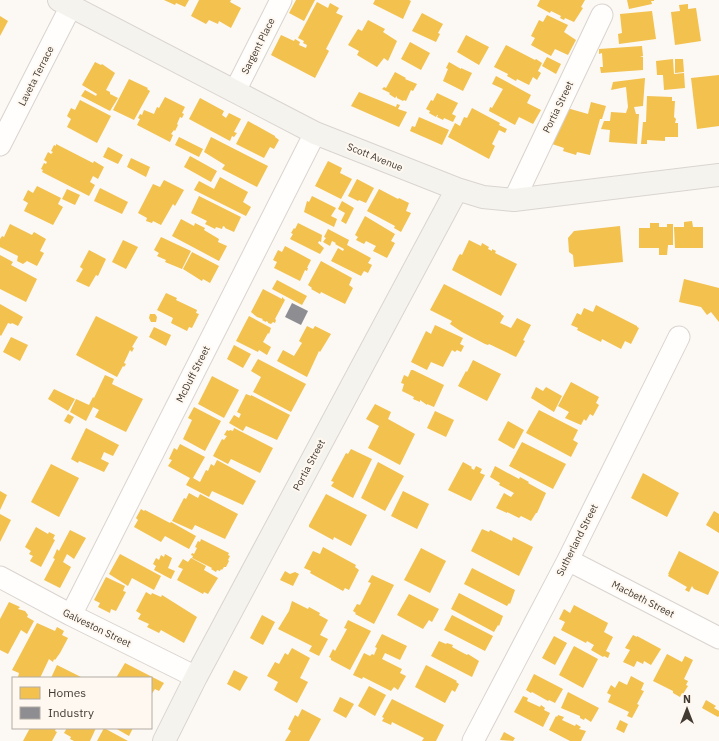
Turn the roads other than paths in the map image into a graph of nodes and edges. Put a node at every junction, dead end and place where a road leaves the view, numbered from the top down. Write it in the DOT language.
graph roads {
  1 [pos="281,0"];
  2 [pos="65,3"];
  3 [pos="602,15"];
  4 [pos="235,91"];
  5 [pos="315,133"];
  6 [pos="0,145"];
  7 [pos="719,175"];
  8 [pos="457,189"];
  9 [pos="514,200"];
  10 [pos="679,338"];
  11 [pos="568,560"];
  12 [pos="0,577"];
  13 [pos="70,615"];
  14 [pos="719,638"];
  15 [pos="196,676"];
  16 [pos="164,741"];
  17 [pos="473,741"];
  1 -- 4 [label="street, Sargent Place"];
  2 -- 4 [label="street, Scott Avenue"];
  2 -- 6 [label="street, Laveta Terrace"];
  3 -- 9 [label="street, Portia Street"];
  4 -- 5 [label="street, Scott Avenue"];
  5 -- 8 [label="street, Scott Avenue"];
  5 -- 13 [label="street, McDuff Street"];
  7 -- 9 [label="street, Scott Avenue"];
  8 -- 9 [label="street, Scott Avenue"];
  8 -- 15 [label="street, Portia Street"];
  10 -- 11 [label="street, Sutherland Street"];
  11 -- 14 [label="street, Macbeth Street"];
  11 -- 17 [label="street, Sutherland Street"];
  12 -- 13 [label="street, Galveston Street"];
  13 -- 15 [label="street, Galveston Street"];
  15 -- 16 [label="street, Portia Street"];
}
